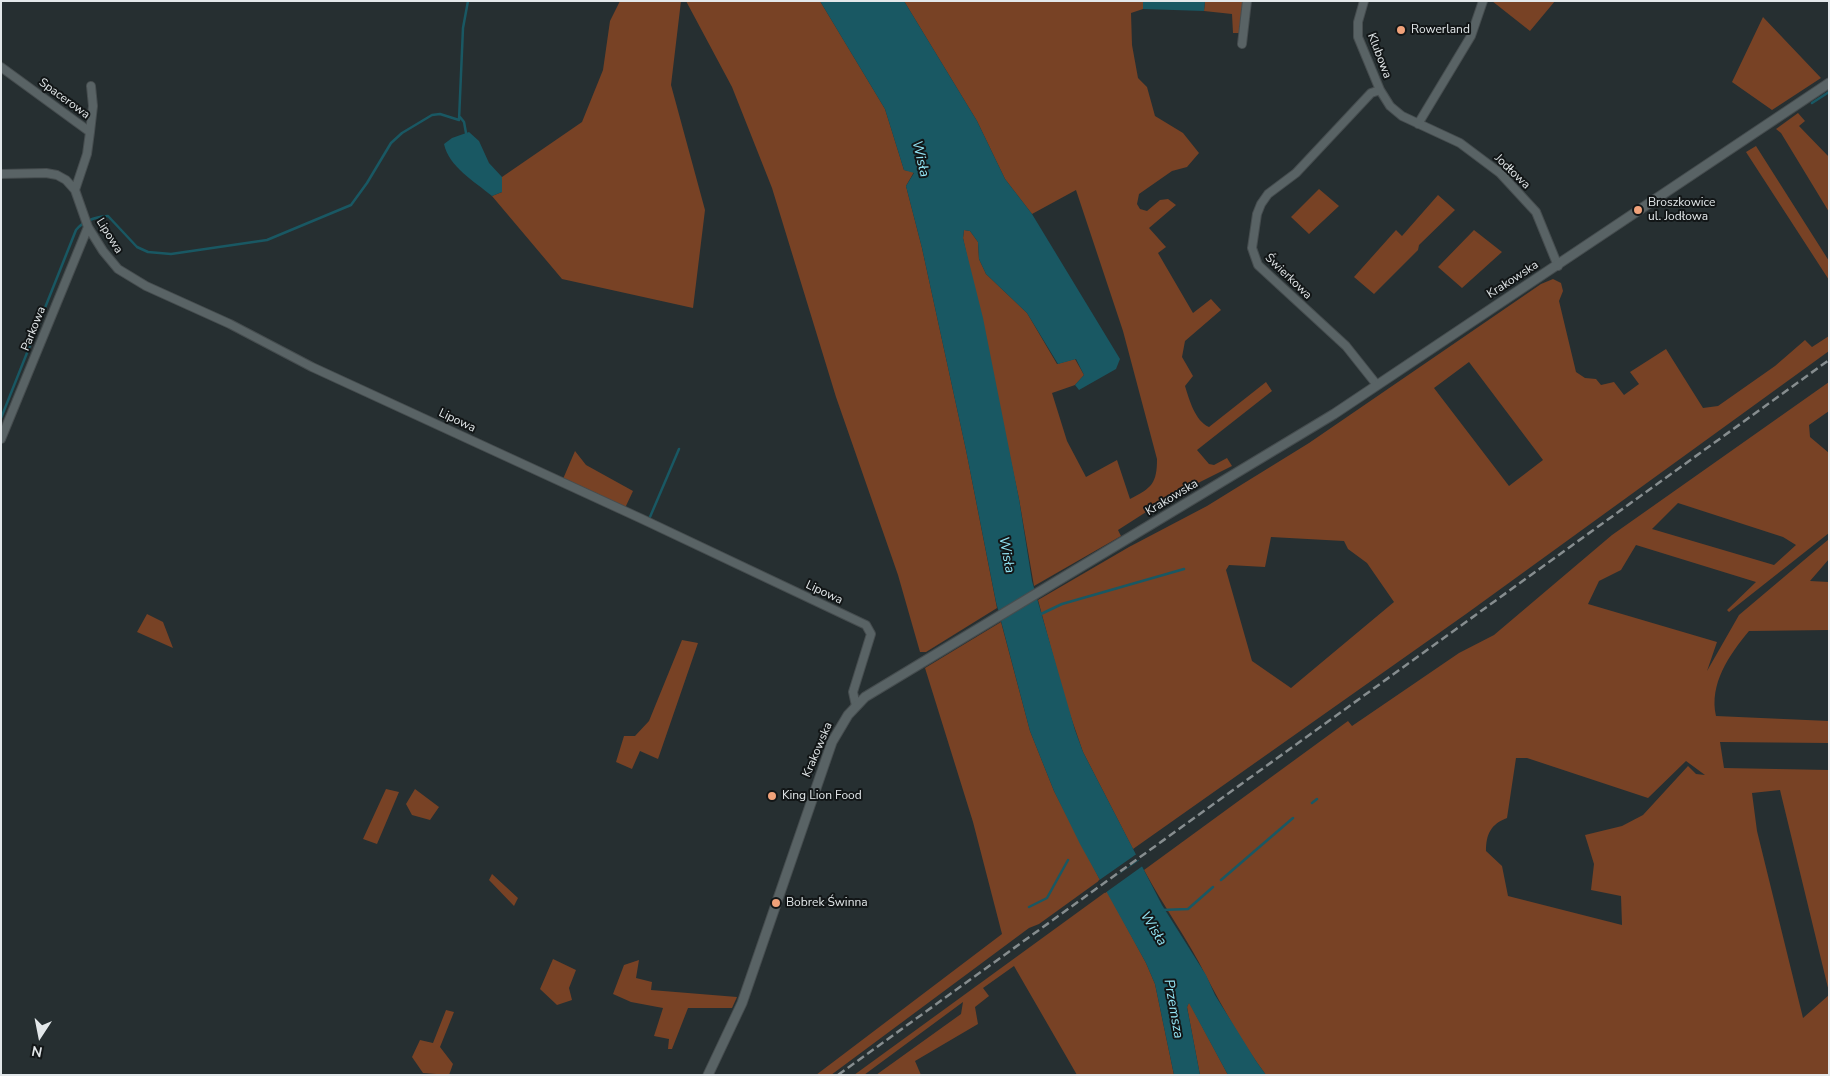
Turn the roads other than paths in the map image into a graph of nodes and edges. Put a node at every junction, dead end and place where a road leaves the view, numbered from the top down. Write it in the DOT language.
graph roads {
  1 [pos="1247,1"];
  2 [pos="1364,1"];
  3 [pos="1483,1"];
  4 [pos="1242,44"];
  5 [pos="1,67"];
  6 [pos="1829,83"];
  7 [pos="91,86"];
  8 [pos="1380,90"];
  9 [pos="1418,124"];
  10 [pos="90,132"];
  11 [pos="1,174"];
  12 [pos="75,190"];
  13 [pos="88,227"];
  14 [pos="1558,266"];
  15 [pos="1377,385"];
  16 [pos="4,420"];
  17 [pos="1,439"];
  18 [pos="856,706"];
  19 [pos="708,1075"];
  1 -- 4 [label="street"];
  2 -- 8 [label="street, Klubowa"];
  3 -- 9 [label="street"];
  5 -- 10 [label="street, Spacerowa"];
  6 -- 14 [label="street, Krakowska"];
  7 -- 10 [label="street"];
  8 -- 9 [label="street, Jodłowa"];
  8 -- 15 [label="street, Świerkowa"];
  9 -- 14 [label="street, Jodłowa"];
  10 -- 12 [label="street, Spacerowa"];
  11 -- 12 [label="street"];
  12 -- 13 [label="street, Lipowa"];
  13 -- 16 [label="street, Parkowa"];
  13 -- 18 [label="street, Lipowa"];
  14 -- 15 [label="street, Krakowska"];
  15 -- 18 [label="street, Krakowska"];
  16 -- 17 [label="street, Parkowa"];
  18 -- 19 [label="street, Krakowska"];
}
